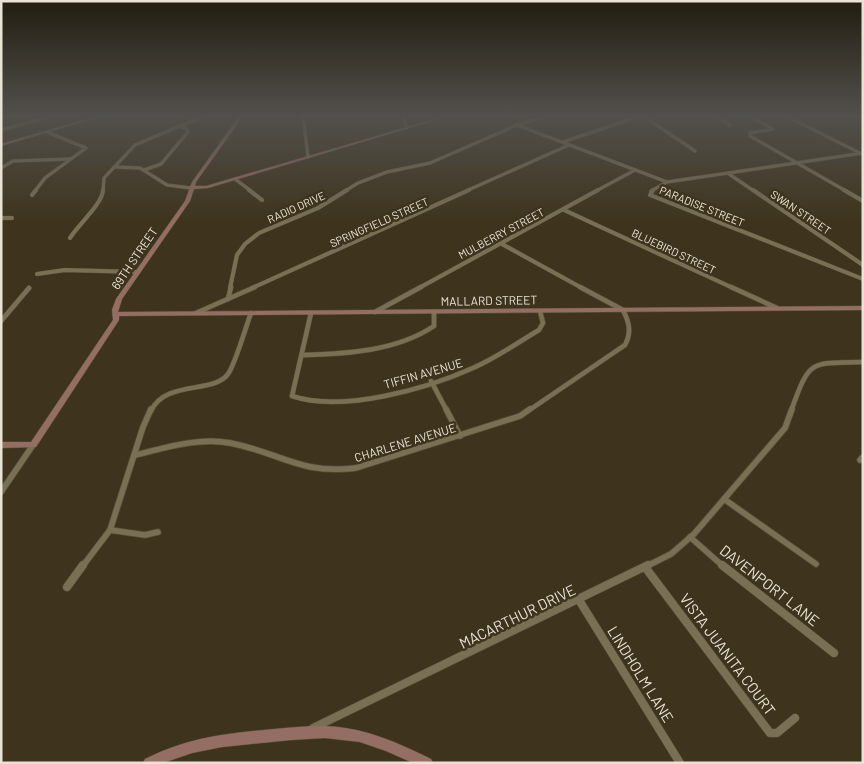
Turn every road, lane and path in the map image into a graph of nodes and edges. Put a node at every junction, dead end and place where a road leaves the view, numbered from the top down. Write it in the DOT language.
graph roads {
  1 [pos="80,151"];
  2 [pos="130,151"];
  3 [pos="172,151"];
  4 [pos="217,151"];
  5 [pos="307,151"];
  6 [pos="330,151"];
  7 [pos="458,151"];
  8 [pos="559,151"];
  9 [pos="582,151"];
  10 [pos="775,151"];
  11 [pos="862,154"];
  12 [pos="308,157"];
  13 [pos="71,159"];
  14 [pos="796,163"];
  15 [pos="114,166"];
  16 [pos="1,168"];
  17 [pos="144,170"];
  18 [pos="635,170"];
  19 [pos="728,174"];
  20 [pos="235,179"];
  21 [pos="667,182"];
  22 [pos="191,188"];
  23 [pos="32,195"];
  24 [pos="262,200"];
  25 [pos="863,201"];
  26 [pos="564,210"];
  27 [pos="1,218"];
  28 [pos="12,218"];
  29 [pos="70,238"];
  30 [pos="500,243"];
  31 [pos="863,265"];
  32 [pos="137,272"];
  33 [pos="37,274"];
  34 [pos="863,279"];
  35 [pos="29,288"];
  36 [pos="228,299"];
  37 [pos="777,308"];
  38 [pos="863,308"];
  39 [pos="623,310"];
  40 [pos="540,311"];
  41 [pos="375,312"];
  42 [pos="434,312"];
  43 [pos="196,313"];
  44 [pos="251,313"];
  45 [pos="311,313"];
  46 [pos="116,314"];
  47 [pos="1,321"];
  48 [pos="302,355"];
  49 [pos="863,362"];
  50 [pos="431,381"];
  51 [pos="460,436"];
  52 [pos="1,445"];
  53 [pos="33,445"];
  54 [pos="135,455"];
  55 [pos="1,492"];
  56 [pos="724,499"];
  57 [pos="110,530"];
  58 [pos="158,532"];
  59 [pos="690,537"];
  60 [pos="816,564"];
  61 [pos="645,567"];
  62 [pos="67,587"];
  63 [pos="579,600"];
  64 [pos="834,653"];
  65 [pos="795,718"];
  66 [pos="305,732"];
  67 [pos="149,763"];
  68 [pos="427,763"];
  69 [pos="680,763"];
  1 -- 13 [label="street"];
  2 -- 15 [label="street"];
  3 -- 17 [label="street"];
  4 -- 22 [label="street, 69TH STREET"];
  5 -- 12 [label="street"];
  6 -- 12 [label="street"];
  7 -- 36 [label="street, RADIO DRIVE"];
  8 -- 36 [label="street, SPRINGFIELD STREET"];
  9 -- 18 [label="street, PARADISE STREET"];
  10 -- 14 [label="street"];
  11 -- 14 [label="street"];
  12 -- 20 [label="street"];
  13 -- 16 [label="street"];
  13 -- 23 [label="street"];
  14 -- 19 [label="street"];
  14 -- 25 [label="street"];
  15 -- 17 [label="street"];
  15 -- 29 [label="street"];
  17 -- 22 [label="street"];
  18 -- 21 [label="street, PARADISE STREET"];
  18 -- 26 [label="street, MULBERRY STREET"];
  19 -- 21 [label="street"];
  19 -- 31 [label="street, SWAN STREET"];
  20 -- 22 [label="street"];
  20 -- 24 [label="street"];
  21 -- 34 [label="street, PARADISE STREET"];
  22 -- 32 [label="street, 69TH STREET"];
  26 -- 30 [label="street, MULBERRY STREET"];
  26 -- 37 [label="street, BLUEBIRD STREET"];
  27 -- 28 [label="street"];
  30 -- 39 [label="street"];
  30 -- 41 [label="street, MULBERRY STREET"];
  32 -- 33 [label="street"];
  32 -- 46 [label="street, 69TH STREET"];
  35 -- 47 [label="street"];
  36 -- 43 [label="street, SPRINGFIELD STREET"];
  37 -- 38 [label="street, MALLARD STREET"];
  37 -- 39 [label="street, MALLARD STREET"];
  39 -- 40 [label="street, MALLARD STREET"];
  39 -- 51 [label="street, CHARLENE AVENUE"];
  40 -- 42 [label="street, MALLARD STREET"];
  40 -- 50 [label="street, TIFFIN AVENUE"];
  41 -- 42 [label="street, MALLARD STREET"];
  41 -- 45 [label="street, MALLARD STREET"];
  42 -- 48 [label="street"];
  43 -- 44 [label="street, MALLARD STREET"];
  43 -- 46 [label="street, MALLARD STREET"];
  44 -- 45 [label="street, MALLARD STREET"];
  44 -- 54 [label="street"];
  45 -- 48 [label="street"];
  46 -- 53 [label="street, 69TH STREET"];
  48 -- 50 [label="street, TIFFIN AVENUE"];
  49 -- 56 [label="street, MACARTHUR DRIVE"];
  50 -- 51 [label="street"];
  51 -- 54 [label="street, CHARLENE AVENUE"];
  52 -- 53 [label="street"];
  53 -- 55 [label="street, 69TH STREET"];
  54 -- 57 [label="street"];
  56 -- 59 [label="street, MACARTHUR DRIVE"];
  56 -- 60 [label="street"];
  57 -- 58 [label="street"];
  57 -- 62 [label="street"];
  59 -- 61 [label="street, MACARTHUR DRIVE"];
  59 -- 64 [label="street, DAVENPORT LANE"];
  61 -- 63 [label="street, MACARTHUR DRIVE"];
  61 -- 65 [label="street, VISTA JUANITA COURT"];
  63 -- 66 [label="street, MACARTHUR DRIVE"];
  63 -- 69 [label="street, LINDHOLM LANE"];
  66 -- 67 [label="street"];
  66 -- 68 [label="street"];
}
